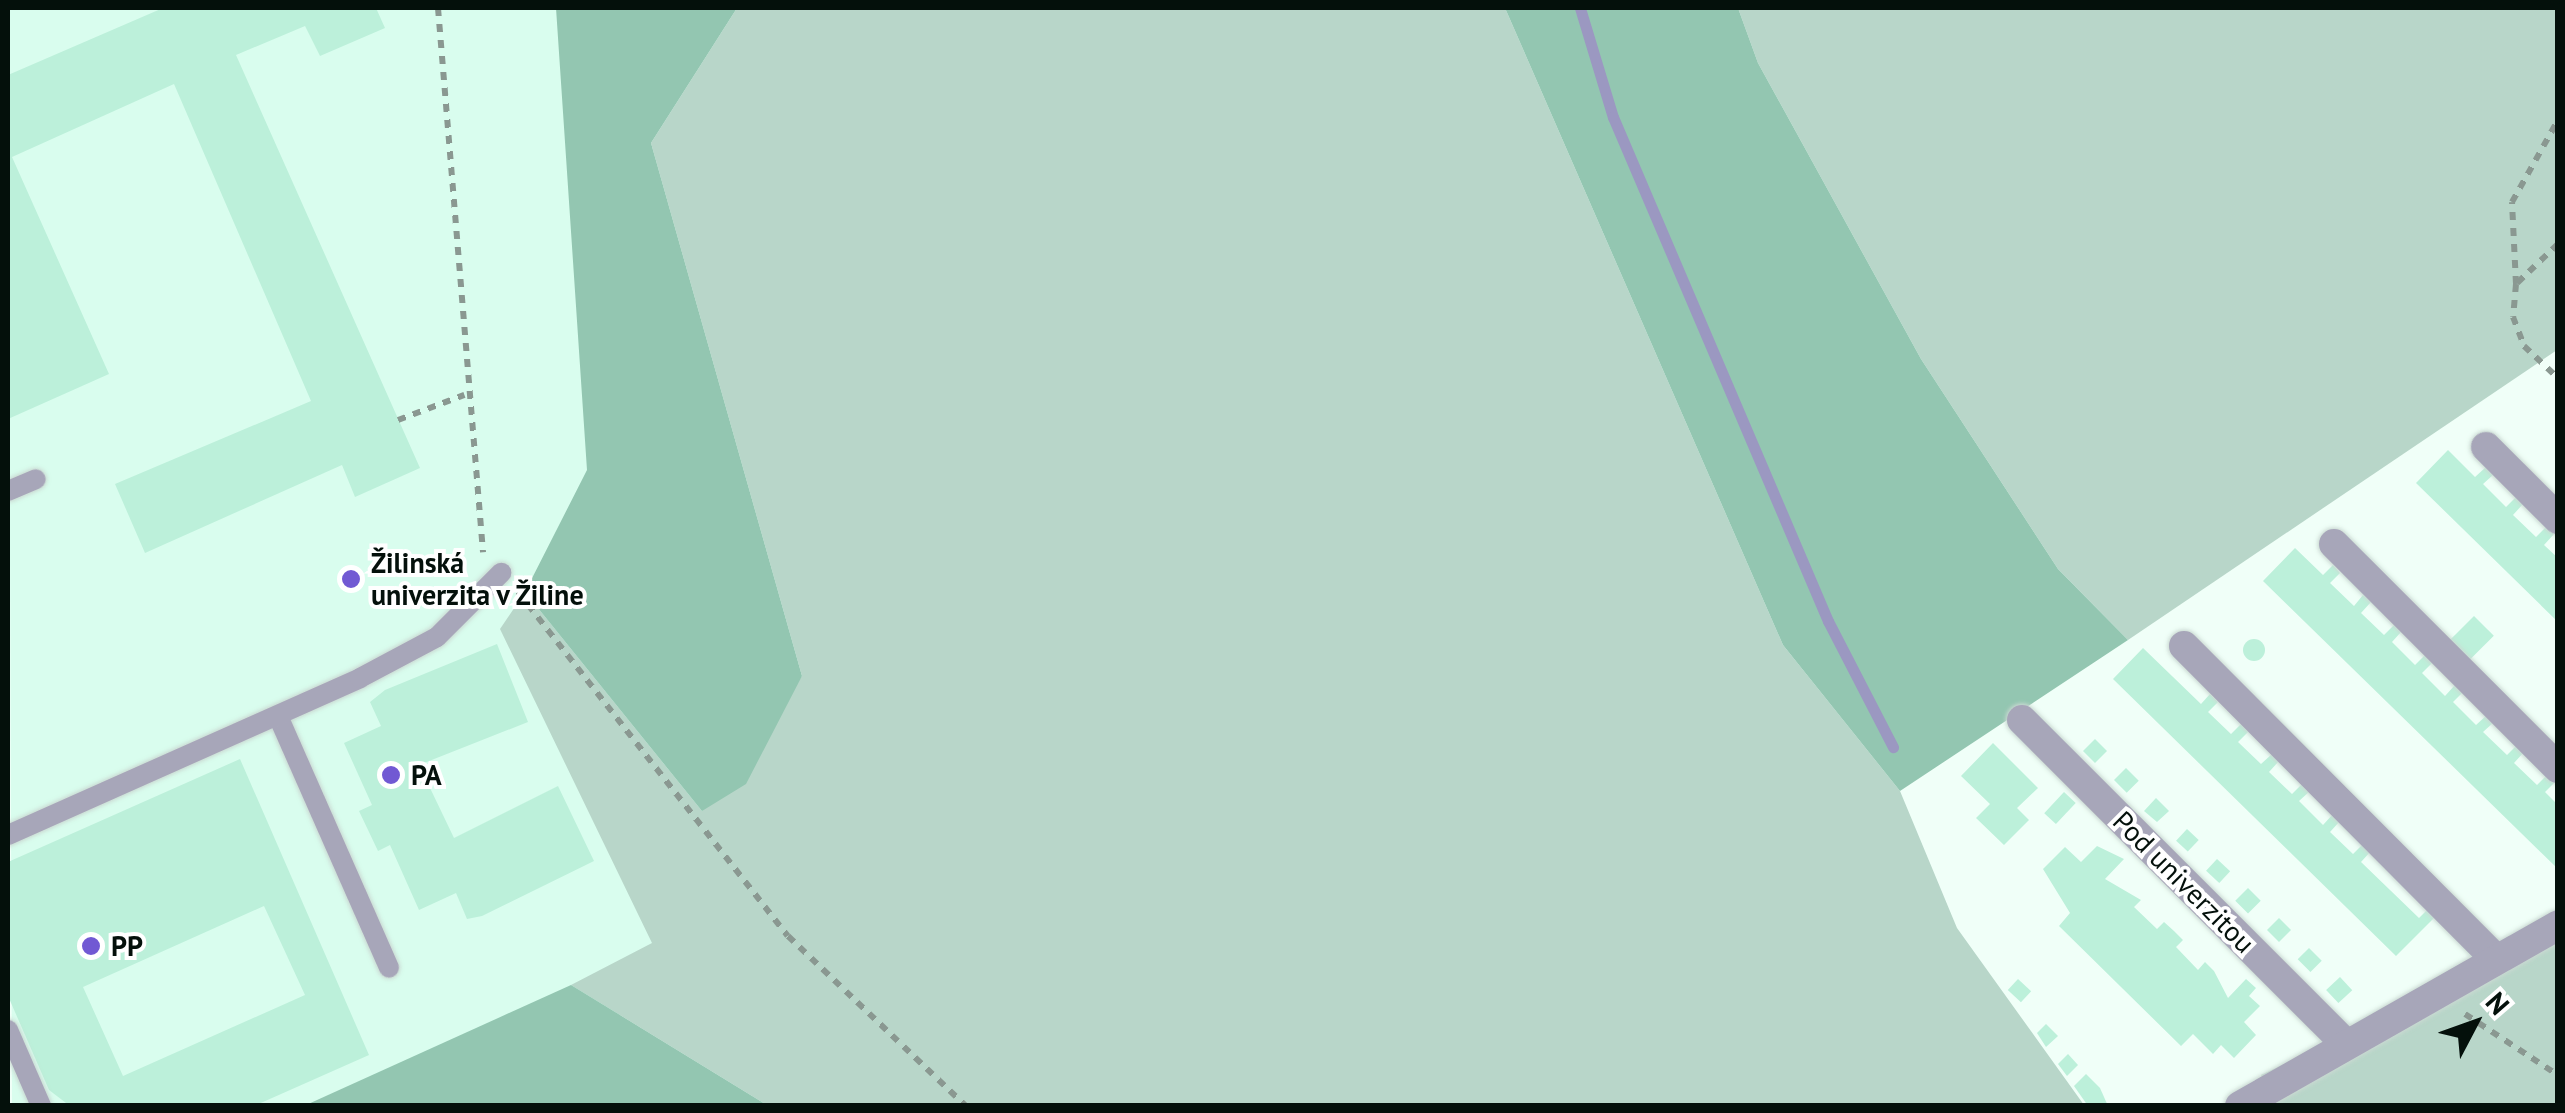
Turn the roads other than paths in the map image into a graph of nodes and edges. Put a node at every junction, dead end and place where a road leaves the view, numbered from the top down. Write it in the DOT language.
graph roads {
  1 [pos="2486,447"];
  2 [pos="36,479"];
  3 [pos="8,491"];
  4 [pos="2558,519"];
  5 [pos="2334,544"];
  6 [pos="501,573"];
  7 [pos="2184,646"];
  8 [pos="278,716"];
  9 [pos="2022,720"];
  10 [pos="2558,768"];
  11 [pos="8,835"];
  12 [pos="2558,924"];
  13 [pos="2496,958"];
  14 [pos="389,968"];
  15 [pos="8,1030"];
  16 [pos="2345,1044"];
  17 [pos="42,1106"];
  18 [pos="2240,1106"];
  1 -- 4 [label="street"];
  2 -- 3 [label="lane"];
  5 -- 10 [label="street"];
  6 -- 8 [label="lane"];
  7 -- 13 [label="street"];
  8 -- 11 [label="lane"];
  8 -- 14 [label="lane"];
  9 -- 16 [label="street, Pod univerzitou"];
  12 -- 13 [label="street"];
  13 -- 16 [label="street"];
  15 -- 17 [label="lane"];
  16 -- 18 [label="street"];
}
